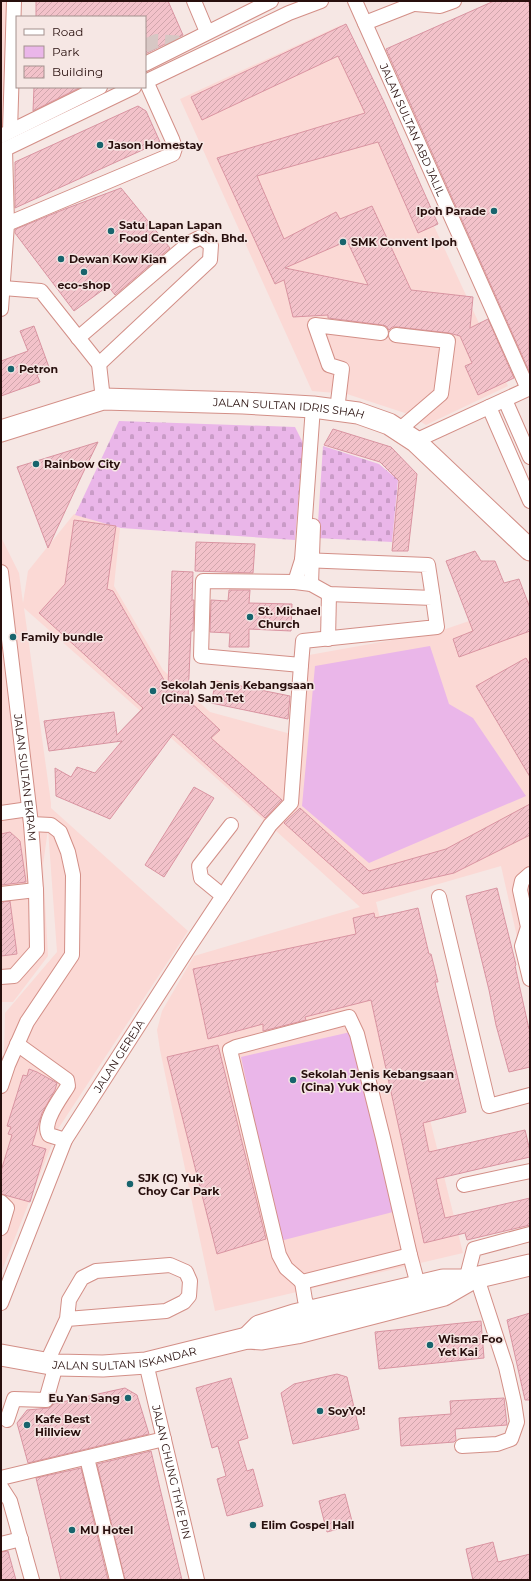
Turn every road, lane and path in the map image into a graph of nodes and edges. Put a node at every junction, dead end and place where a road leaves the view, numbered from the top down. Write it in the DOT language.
graph roads {
  1 [pos="14,1"];
  2 [pos="271,1"];
  3 [pos="321,1"];
  4 [pos="355,1"];
  5 [pos="454,1"];
  6 [pos="196,2"];
  7 [pos="418,2"];
  8 [pos="365,23"];
  9 [pos="207,32"];
  10 [pos="146,63"];
  11 [pos="146,81"];
  12 [pos="98,88"];
  13 [pos="132,88"];
  14 [pos="145,88"];
  15 [pos="6,134"];
  16 [pos="3,150"];
  17 [pos="7,224"];
  18 [pos="3,288"];
  19 [pos="1,309"];
  20 [pos="381,333"];
  21 [pos="396,335"];
  22 [pos="78,338"];
  23 [pos="99,364"];
  24 [pos="529,389"];
  25 [pos="103,399"];
  26 [pos="505,400"];
  27 [pos="489,408"];
  28 [pos="324,409"];
  29 [pos="1,431"];
  30 [pos="407,436"];
  31 [pos="530,457"];
  32 [pos="530,501"];
  33 [pos="530,550"];
  34 [pos="307,560"];
  35 [pos="1,576"];
  36 [pos="295,582"];
  37 [pos="311,584"];
  38 [pos="329,594"];
  39 [pos="433,598"];
  40 [pos="328,639"];
  41 [pos="301,665"];
  42 [pos="29,809"];
  43 [pos="1,813"];
  44 [pos="31,824"];
  45 [pos="231,825"];
  46 [pos="530,874"];
  47 [pos="36,890"];
  48 [pos="1,894"];
  49 [pos="223,896"];
  50 [pos="439,897"];
  51 [pos="529,926"];
  52 [pos="8,977"];
  53 [pos="530,979"];
  54 [pos="17,1044"];
  55 [pos="1,1086"];
  56 [pos="530,1096"];
  57 [pos="66,1140"];
  58 [pos="530,1171"];
  59 [pos="464,1186"];
  60 [pos="1,1202"];
  61 [pos="1,1228"];
  62 [pos="530,1234"];
  63 [pos="410,1255"];
  64 [pos="530,1265"];
  65 [pos="471,1279"];
  66 [pos="302,1282"];
  67 [pos="418,1285"];
  68 [pos="1,1303"];
  69 [pos="310,1312"];
  70 [pos="66,1319"];
  71 [pos="247,1338"];
  72 [pos="1,1355"];
  73 [pos="146,1363"];
  74 [pos="51,1364"];
  75 [pos="7,1420"];
  76 [pos="164,1439"];
  77 [pos="462,1446"];
  78 [pos="87,1458"];
  79 [pos="1,1478"];
  80 [pos="1,1487"];
  81 [pos="21,1539"];
  82 [pos="1,1544"];
  83 [pos="32,1580"];
  84 [pos="117,1580"];
  85 [pos="197,1580"];
  1 -- 15 [label="street"];
  2 -- 9 [label="street"];
  3 -- 11 [label="street"];
  4 -- 8 [label="street, JALAN SULTAN ABD JALIL"];
  5 -- 7 [label="street"];
  6 -- 9 [label="street"];
  7 -- 8 [label="street"];
  8 -- 24 [label="street, JALAN SULTAN ABD JALIL"];
  9 -- 10 [label="street"];
  12 -- 15 [label="street"];
  13 -- 16 [label="street"];
  14 -- 17 [label="street"];
  16 -- 17 [label="street"];
  17 -- 18 [label="street"];
  18 -- 19 [label="street"];
  18 -- 22 [label="street"];
  20 -- 28 [label="street"];
  21 -- 30 [label="street"];
  22 -- 23 [label="street"];
  22 -- 23 [label="street"];
  23 -- 25 [label="street"];
  24 -- 26 [label="street"];
  25 -- 28 [label="highway, JALAN SULTAN IDRIS SHAH"];
  25 -- 29 [label="highway, JALAN SULTAN IDRIS SHAH"];
  26 -- 27 [label="street"];
  26 -- 31 [label="street"];
  27 -- 30 [label="street"];
  27 -- 32 [label="street"];
  28 -- 30 [label="highway, JALAN SULTAN IDRIS SHAH"];
  28 -- 34 [label="street"];
  30 -- 33 [label="highway, JALAN SULTAN IDRIS SHAH"];
  34 -- 36 [label="street"];
  34 -- 37 [label="street"];
  34 -- 39 [label="street"];
  35 -- 42 [label="street, JALAN SULTAN EKRAM"];
  36 -- 37 [label="street"];
  36 -- 41 [label="street"];
  37 -- 38 [label="street"];
  38 -- 39 [label="street"];
  38 -- 40 [label="street"];
  39 -- 40 [label="street"];
  40 -- 41 [label="street, JALAN GEREJA"];
  41 -- 49 [label="street, JALAN GEREJA"];
  42 -- 43 [label="street"];
  42 -- 44 [label="street, JALAN SULTAN EKRAM"];
  44 -- 47 [label="street, JALAN SULTAN EKRAM"];
  44 -- 54 [label="street"];
  45 -- 49 [label="street"];
  46 -- 51 [label="street"];
  47 -- 48 [label="street"];
  47 -- 52 [label="street, JALAN SULTAN EKRAM"];
  49 -- 57 [label="street, JALAN GEREJA"];
  50 -- 56 [label="street"];
  51 -- 53 [label="street"];
  54 -- 55 [label="street"];
  54 -- 57 [label="street"];
  57 -- 68 [label="street, JALAN GEREJA"];
  58 -- 59 [label="street"];
  60 -- 61 [label="street"];
  62 -- 65 [label="street"];
  63 -- 66 [label="street"];
  63 -- 66 [label="street"];
  63 -- 67 [label="street"];
  64 -- 65 [label="highway, JALAN SULTAN ISKANDAR"];
  65 -- 67 [label="highway, JALAN SULTAN ISKANDAR"];
  65 -- 71 [label="highway, JALAN SULTAN ISKANDAR"];
  65 -- 77 [label="street"];
  66 -- 69 [label="street"];
  67 -- 69 [label="highway, JALAN SULTAN ISKANDAR"];
  69 -- 71 [label="highway, JALAN SULTAN ISKANDAR"];
  70 -- 70 [label="street"];
  70 -- 74 [label="street"];
  71 -- 73 [label="highway, JALAN SULTAN ISKANDAR"];
  72 -- 74 [label="highway, JALAN SULTAN ISKANDAR"];
  73 -- 74 [label="highway, JALAN SULTAN ISKANDAR"];
  73 -- 76 [label="street, JALAN CHUNG THYE PIN"];
  74 -- 75 [label="street"];
  76 -- 78 [label="street"];
  76 -- 85 [label="street, JALAN CHUNG THYE PIN"];
  78 -- 79 [label="street"];
  78 -- 84 [label="street"];
  80 -- 81 [label="street"];
  81 -- 82 [label="street"];
  81 -- 83 [label="street"];
}
